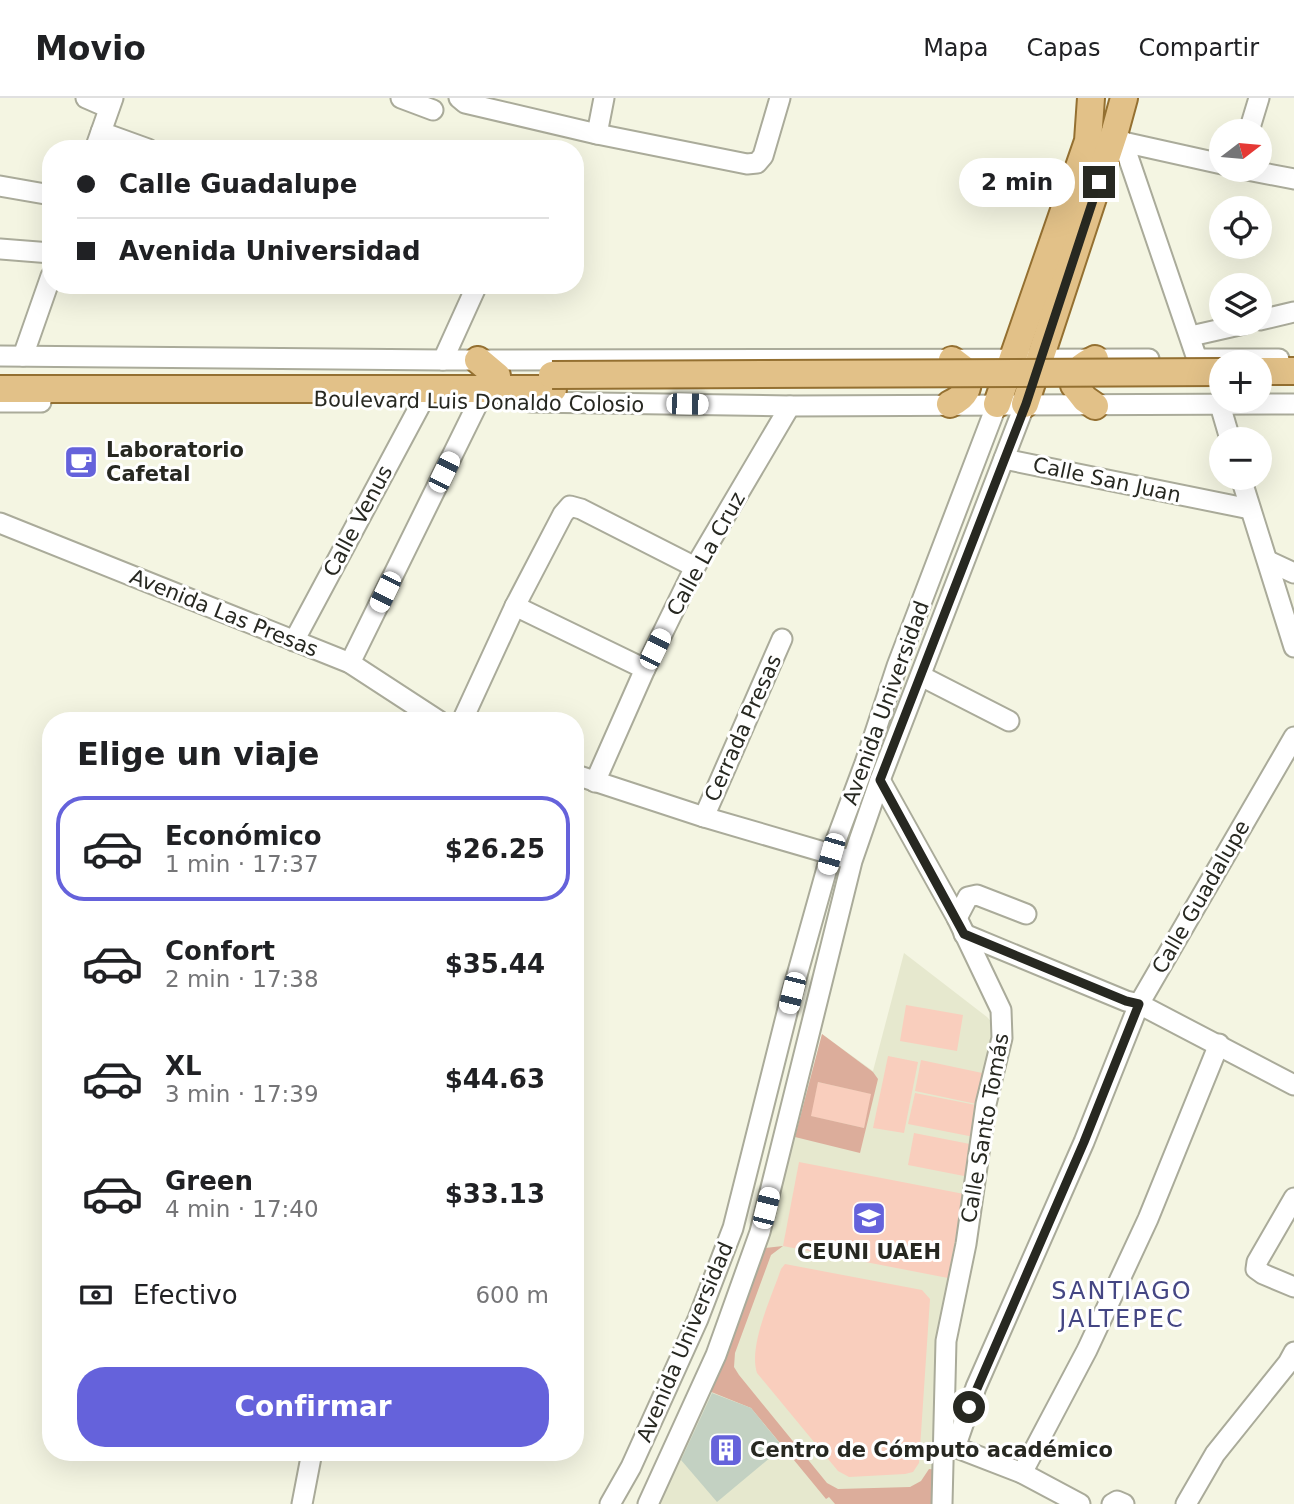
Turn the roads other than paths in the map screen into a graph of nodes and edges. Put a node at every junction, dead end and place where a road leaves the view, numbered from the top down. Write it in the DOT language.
graph roads {
  1 [pos="86,98"];
  2 [pos="401,98"];
  3 [pos="459,98"];
  4 [pos="604,98"];
  5 [pos="780,98"];
  6 [pos="1091,98"];
  7 [pos="1124,98"];
  8 [pos="1259,98"];
  9 [pos="111,103"];
  10 [pos="433,110"];
  11 [pos="1253,119"];
  12 [pos="597,134"];
  13 [pos="1119,136"];
  14 [pos="98,140"];
  15 [pos="1209,160"];
  16 [pos="1272,175"];
  17 [pos="1294,179"];
  18 [pos="0,186"];
  19 [pos="42,193"];
  20 [pos="0,249"];
  21 [pos="42,252"];
  22 [pos="45,294"];
  23 [pos="473,294"];
  24 [pos="1294,312"];
  25 [pos="1272,317"];
  26 [pos="1209,332"];
  27 [pos="1191,336"];
  28 [pos="0,356"];
  29 [pos="23,356"];
  30 [pos="1012,359"];
  31 [pos="1041,359"];
  32 [pos="1095,359"];
  33 [pos="1198,359"];
  34 [pos="1294,359"];
  35 [pos="443,360"];
  36 [pos="952,360"];
  37 [pos="1272,371"];
  38 [pos="1294,371"];
  39 [pos="1209,372"];
  40 [pos="0,377"];
  41 [pos="487,381"];
  42 [pos="552,382"];
  43 [pos="0,389"];
  44 [pos="1272,390"];
  45 [pos="1294,390"];
  46 [pos="1209,397"];
  47 [pos="1209,398"];
  48 [pos="423,400"];
  49 [pos="0,402"];
  50 [pos="1272,402"];
  51 [pos="950,404"];
  52 [pos="997,404"];
  53 [pos="1026,404"];
  54 [pos="1294,404"];
  55 [pos="790,406"];
  56 [pos="1095,406"];
  57 [pos="1004,459"];
  58 [pos="1244,490"];
  59 [pos="1250,509"];
  60 [pos="0,523"];
  61 [pos="1268,561"];
  62 [pos="695,567"];
  63 [pos="1294,573"];
  64 [pos="515,606"];
  65 [pos="782,639"];
  66 [pos="293,641"];
  67 [pos="1294,647"];
  68 [pos="350,663"];
  69 [pos="645,669"];
  70 [pos="921,676"];
  71 [pos="425,712"];
  72 [pos="466,712"];
  73 [pos="1009,721"];
  74 [pos="1294,737"];
  75 [pos="584,778"];
  76 [pos="880,780"];
  77 [pos="595,782"];
  78 [pos="704,817"];
  79 [pos="831,854"];
  80 [pos="852,861"];
  81 [pos="1026,914"];
  82 [pos="961,926"];
  83 [pos="1139,1004"];
  84 [pos="1219,1044"];
  85 [pos="1294,1085"];
  86 [pos="1294,1198"];
  87 [pos="1294,1287"];
  88 [pos="1294,1352"];
  89 [pos="948,1445"];
  90 [pos="310,1461"];
  91 [pos="1022,1473"];
  92 [pos="302,1504"];
  93 [pos="610,1504"];
  94 [pos="648,1504"];
  95 [pos="942,1504"];
  96 [pos="1080,1504"];
  97 [pos="1112,1504"];
  98 [pos="1124,1504"];
  99 [pos="1186,1504"];
  1 -- 9 [label="street"];
  2 -- 10 [label="street"];
  3 -- 12 [label="street"];
  4 -- 12 [label="street"];
  5 -- 12 [label="street"];
  6 -- 30 [label="main road, Avenida Universidad"];
  7 -- 13 [label="main road, Avenida Universidad"];
  8 -- 11 [label="street"];
  9 -- 14 [label="street"];
  13 -- 15 [label="street"];
  13 -- 27 [label="street"];
  13 -- 31 [label="main road, Avenida Universidad"];
  16 -- 17 [label="street"];
  18 -- 19 [label="street"];
  20 -- 21 [label="street"];
  22 -- 29 [label="street"];
  23 -- 35 [label="street"];
  24 -- 25 [label="street"];
  26 -- 27 [label="street"];
  27 -- 33 [label="street"];
  28 -- 29 [label="street, Boulevard Luis Donaldo Colosio"];
  29 -- 35 [label="street, Boulevard Luis Donaldo Colosio"];
  30 -- 31 [label="street, Boulevard Luis Donaldo Colosio"];
  30 -- 36 [label="street, Boulevard Luis Donaldo Colosio"];
  30 -- 52 [label="main road, Avenida Universidad"];
  31 -- 32 [label="street, Boulevard Luis Donaldo Colosio"];
  31 -- 53 [label="main road, Avenida Universidad"];
  32 -- 33 [label="street, Boulevard Luis Donaldo Colosio"];
  32 -- 56 [label="main road"];
  33 -- 34 [label="street, Boulevard Luis Donaldo Colosio"];
  35 -- 41 [label="street, Boulevard Luis Donaldo Colosio"];
  36 -- 41 [label="street, Boulevard Luis Donaldo Colosio"];
  36 -- 51 [label="main road"];
  37 -- 38 [label="main road"];
  39 -- 42 [label="main road, bridge"];
  40 -- 41 [label="main road"];
  41 -- 42 [label="main road"];
  41 -- 43 [label="main road"];
  41 -- 48 [label="street, Boulevard Luis Donaldo Colosio"];
  41 -- 55 [label="street, Boulevard Luis Donaldo Colosio"];
  41 -- 68 [label="street"];
  42 -- 46 [label="main road"];
  44 -- 45 [label="main road"];
  47 -- 56 [label="street, Boulevard Luis Donaldo Colosio"];
  48 -- 49 [label="street, Boulevard Luis Donaldo Colosio"];
  48 -- 66 [label="street, Calle Venus"];
  50 -- 54 [label="street, Boulevard Luis Donaldo Colosio"];
  51 -- 52 [label="street, Boulevard Luis Donaldo Colosio"];
  51 -- 55 [label="street, Boulevard Luis Donaldo Colosio"];
  52 -- 53 [label="street, Boulevard Luis Donaldo Colosio"];
  52 -- 79 [label="street, Avenida Universidad"];
  53 -- 56 [label="street, Boulevard Luis Donaldo Colosio"];
  53 -- 57 [label="street, Avenida Universidad"];
  55 -- 62 [label="street, Calle La Cruz"];
  57 -- 59 [label="street, Calle San Juan"];
  57 -- 70 [label="street, Avenida Universidad"];
  58 -- 59 [label="street"];
  59 -- 61 [label="street"];
  60 -- 66 [label="street, Avenida Las Presas"];
  61 -- 63 [label="street"];
  61 -- 67 [label="street"];
  62 -- 64 [label="street"];
  62 -- 69 [label="street, Calle La Cruz"];
  64 -- 69 [label="street"];
  64 -- 72 [label="street"];
  65 -- 78 [label="street, Cerrada Presas"];
  66 -- 68 [label="street, Avenida Las Presas"];
  68 -- 71 [label="street, Avenida Las Presas"];
  69 -- 77 [label="street, Calle La Cruz"];
  70 -- 73 [label="street"];
  70 -- 76 [label="street, Avenida Universidad"];
  74 -- 83 [label="street, Calle Guadalupe"];
  75 -- 77 [label="street"];
  76 -- 80 [label="street, Avenida Universidad"];
  76 -- 82 [label="street, Calle Santo Tomás"];
  77 -- 78 [label="street"];
  78 -- 79 [label="street"];
  79 -- 80 [label="street"];
  79 -- 93 [label="street, Avenida Universidad"];
  80 -- 94 [label="street, Avenida Universidad"];
  81 -- 82 [label="street"];
  82 -- 83 [label="street"];
  82 -- 89 [label="street, Calle Santo Tomás"];
  83 -- 84 [label="street"];
  83 -- 89 [label="street, Calle Guadalupe"];
  84 -- 85 [label="street"];
  84 -- 91 [label="street"];
  86 -- 87 [label="street"];
  88 -- 99 [label="street"];
  89 -- 91 [label="street"];
  89 -- 95 [label="street, Calle Santo Tomás"];
  90 -- 92 [label="street"];
  91 -- 96 [label="street"];
  97 -- 98 [label="street"];
}
